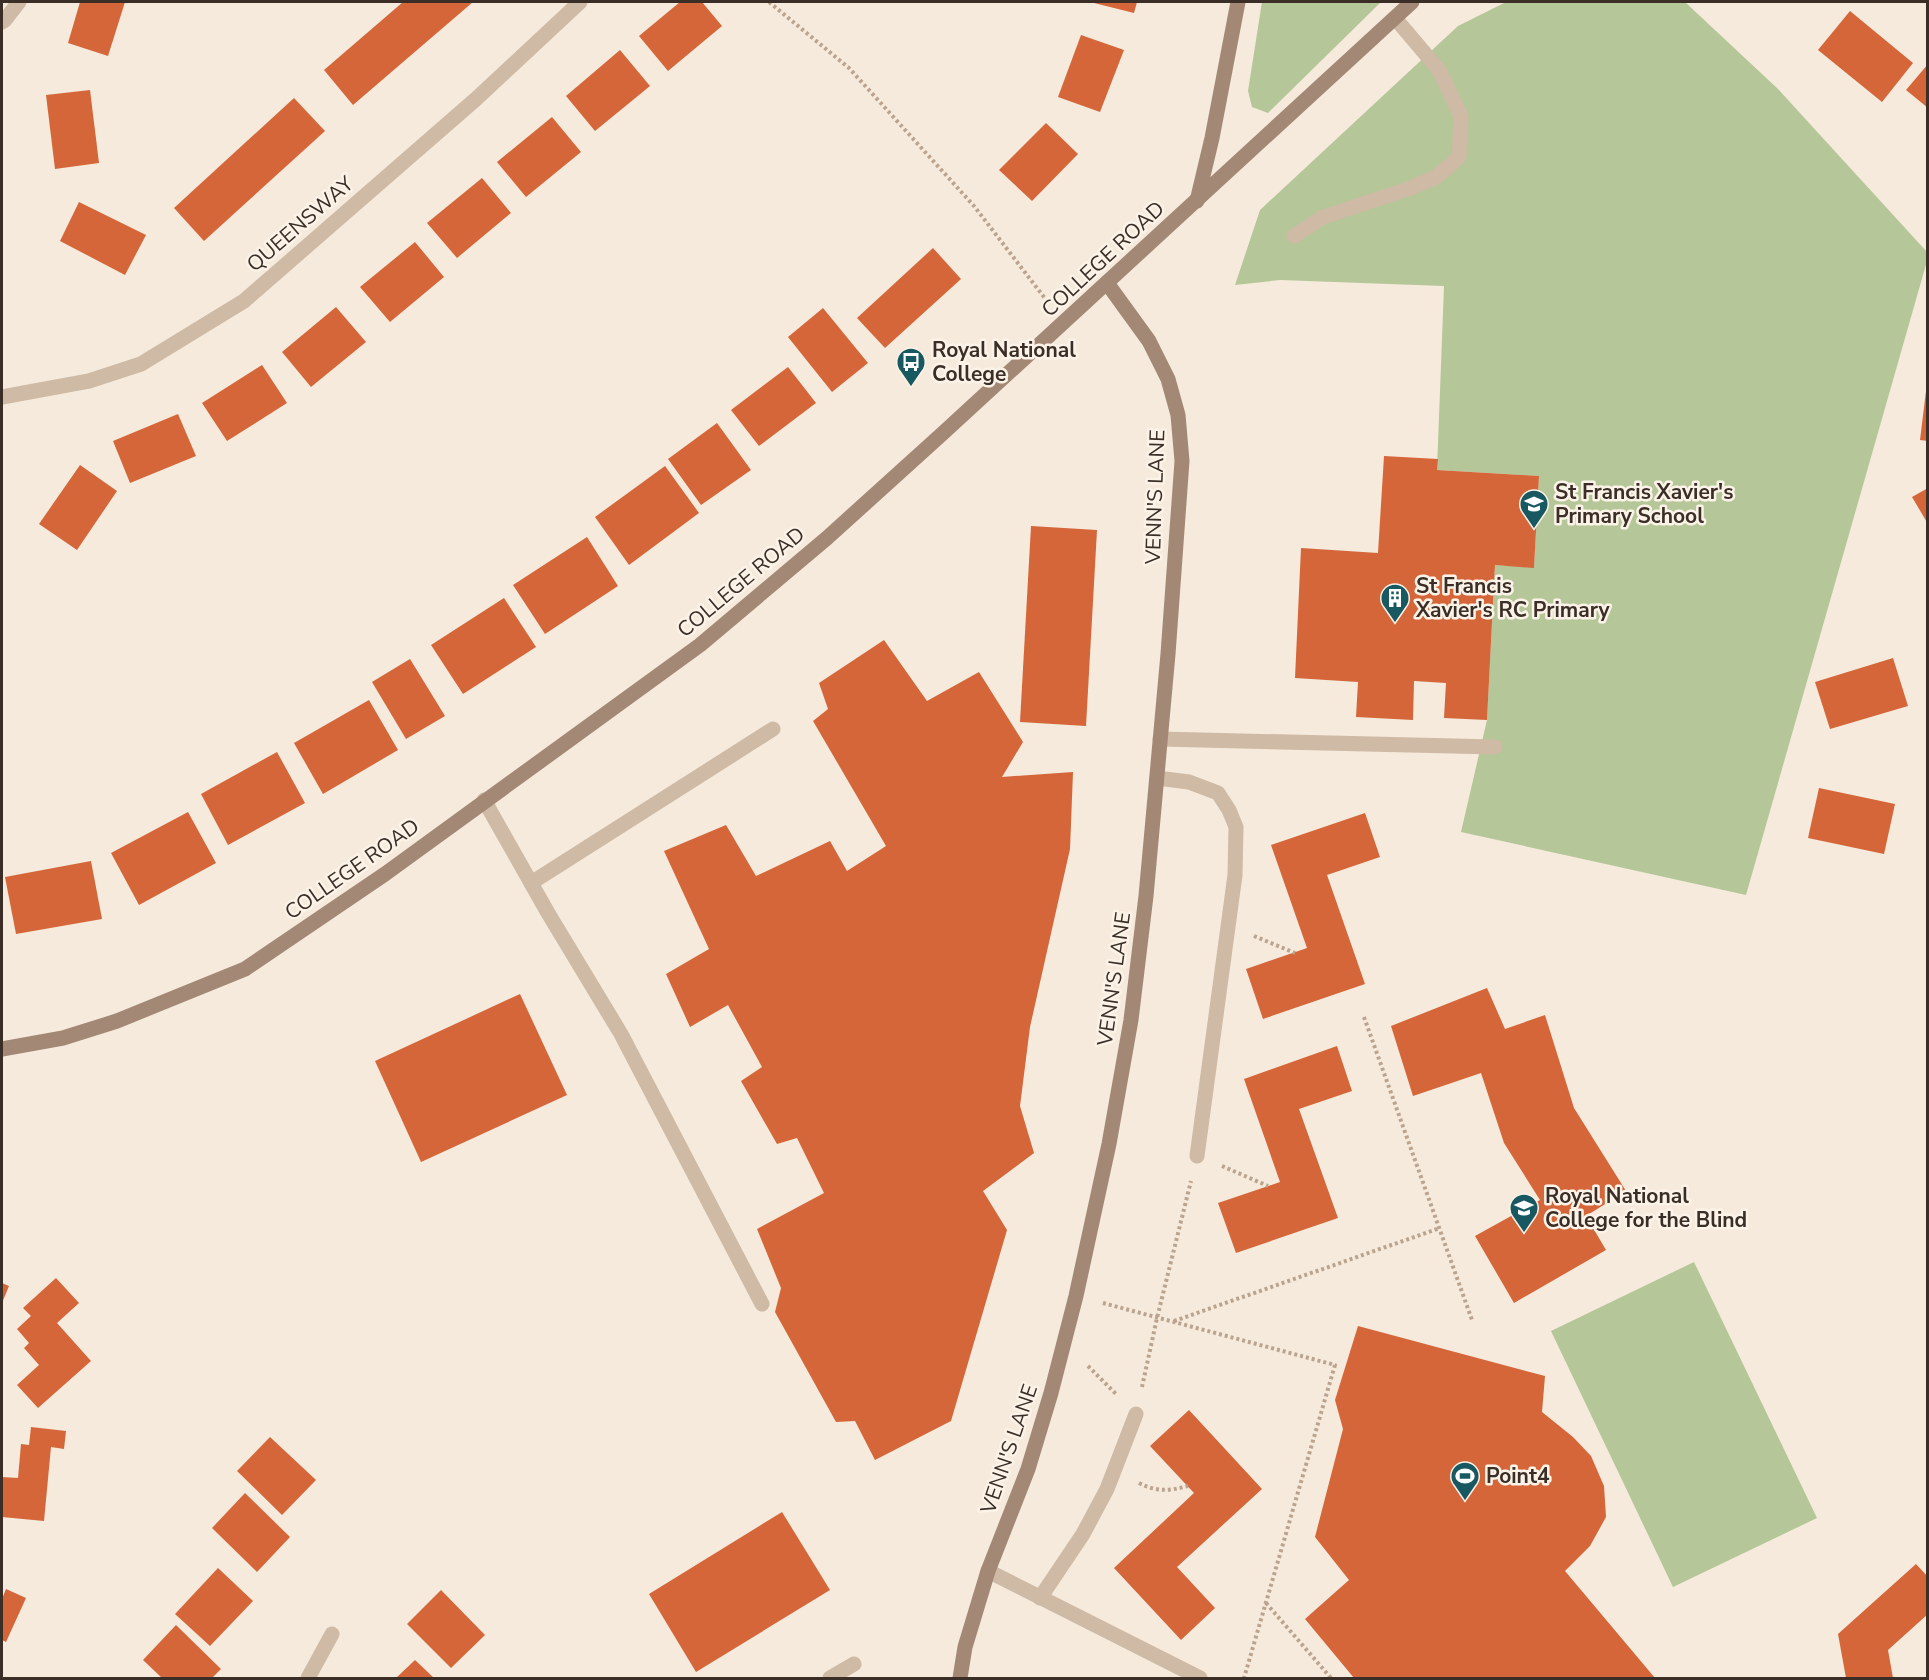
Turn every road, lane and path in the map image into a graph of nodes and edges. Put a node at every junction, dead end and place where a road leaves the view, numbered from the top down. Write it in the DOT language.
graph roads {
  1 [pos="19,2"];
  2 [pos="580,2"];
  3 [pos="769,2"];
  4 [pos="1238,2"];
  5 [pos="1412,2"];
  6 [pos="1395,18"];
  7 [pos="2,22"];
  8 [pos="1197,201"];
  9 [pos="1294,236"];
  10 [pos="1107,283"];
  11 [pos="1065,322"];
  12 [pos="2,397"];
  13 [pos="773,729"];
  14 [pos="1160,739"];
  15 [pos="1495,747"];
  16 [pos="1157,778"];
  17 [pos="484,800"];
  18 [pos="531,883"];
  19 [pos="1228,926"];
  20 [pos="1295,953"];
  21 [pos="1364,1017"];
  22 [pos="2,1049"];
  23 [pos="1197,1156"];
  24 [pos="1268,1186"];
  25 [pos="1440,1228"];
  26 [pos="1076,1296"];
  27 [pos="762,1304"];
  28 [pos="1157,1318"];
  29 [pos="1472,1320"];
  30 [pos="1173,1322"];
  31 [pos="1065,1343"];
  32 [pos="1136,1414"];
  33 [pos="1114,1471"];
  34 [pos="1188,1486"];
  35 [pos="988,1571"];
  36 [pos="1040,1598"];
  37 [pos="1266,1603"];
  38 [pos="332,1634"];
  39 [pos="854,1664"];
  40 [pos="308,1678"];
  41 [pos="830,1678"];
  42 [pos="960,1678"];
  43 [pos="1200,1678"];
  44 [pos="1244,1678"];
  45 [pos="1331,1678"];
  1 -- 7 [label="street"];
  2 -- 12 [label="street, QUEENSWAY"];
  3 -- 11 [label="path"];
  4 -- 8 [label="street"];
  5 -- 6 [label="street, COLLEGE ROAD"];
  6 -- 8 [label="street, COLLEGE ROAD"];
  6 -- 9 [label="street"];
  8 -- 10 [label="street, COLLEGE ROAD"];
  10 -- 11 [label="street, COLLEGE ROAD"];
  10 -- 14 [label="street, VENN'S LANE"];
  11 -- 17 [label="street, COLLEGE ROAD"];
  13 -- 18 [label="street"];
  14 -- 15 [label="street"];
  14 -- 16 [label="street, VENN'S LANE"];
  16 -- 19 [label="street"];
  16 -- 26 [label="street, VENN'S LANE"];
  17 -- 18 [label="street"];
  17 -- 22 [label="street, COLLEGE ROAD"];
  18 -- 27 [label="street"];
  19 -- 20 [label="path"];
  19 -- 23 [label="street"];
  21 -- 25 [label="path"];
  23 -- 24 [label="path"];
  23 -- 28 [label="path"];
  25 -- 29 [label="path"];
  25 -- 30 [label="path"];
  26 -- 28 [label="path"];
  26 -- 31 [label="street, VENN'S LANE"];
  28 -- 30 [label="path"];
  28 -- 32 [label="path"];
  30 -- 37 [label="path"];
  31 -- 32 [label="path"];
  31 -- 35 [label="street, VENN'S LANE"];
  32 -- 33 [label="street"];
  33 -- 34 [label="path"];
  33 -- 36 [label="street"];
  35 -- 36 [label="street"];
  35 -- 42 [label="street, VENN'S LANE"];
  36 -- 43 [label="street"];
  37 -- 44 [label="path"];
  37 -- 45 [label="path"];
  38 -- 40 [label="street"];
  39 -- 41 [label="street"];
}
